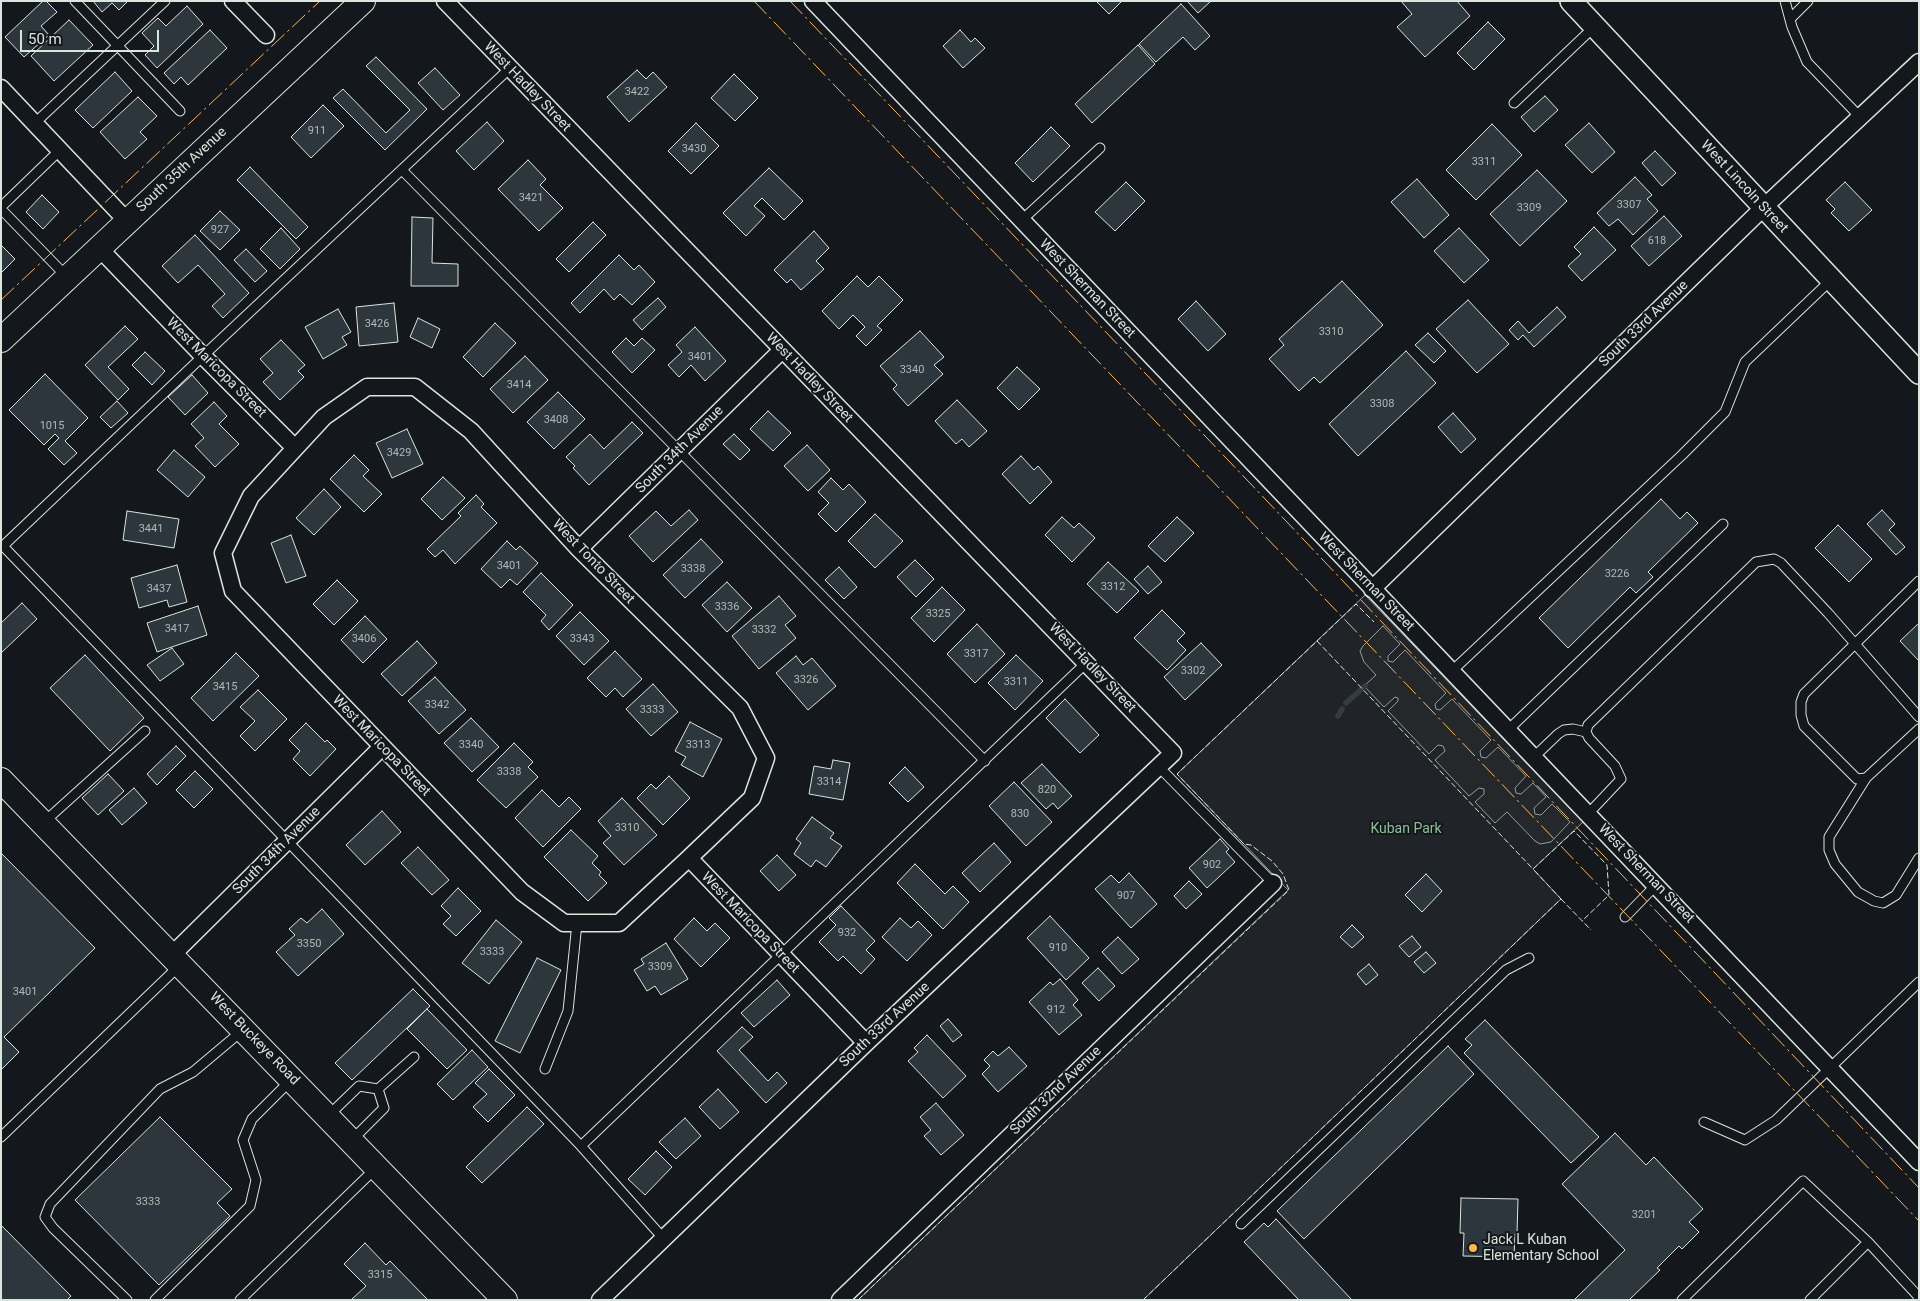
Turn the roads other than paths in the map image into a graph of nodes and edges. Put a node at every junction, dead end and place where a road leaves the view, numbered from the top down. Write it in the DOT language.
graph roads {
  1 [pos="75,1"];
  2 [pos="165,1"];
  3 [pos="233,1"];
  4 [pos="363,1"];
  5 [pos="445,1"];
  6 [pos="813,1"];
  7 [pos="1571,1"];
  8 [pos="1785,1"];
  9 [pos="1808,1"];
  10 [pos="1790,19"];
  11 [pos="1595,26"];
  12 [pos="266,35"];
  13 [pos="117,45"];
  14 [pos="1919,62"];
  15 [pos="509,69"];
  16 [pos="1,88"];
  17 [pos="1514,103"];
  18 [pos="180,111"];
  19 [pos="1860,117"];
  20 [pos="35,123"];
  21 [pos="1100,148"];
  22 [pos="60,150"];
  23 [pos="402,170"];
  24 [pos="1,208"];
  25 [pos="1763,208"];
  26 [pos="1022,220"];
  27 [pos="127,221"];
  28 [pos="99,248"];
  29 [pos="67,278"];
  30 [pos="1831,280"];
  31 [pos="3,334"];
  32 [pos="782,350"];
  33 [pos="203,356"];
  34 [pos="1919,372"];
  35 [pos="295,448"];
  36 [pos="680,450"];
  37 [pos="1723,524"];
  38 [pos="579,549"];
  39 [pos="1919,581"];
  40 [pos="1372,589"];
  41 [pos="1855,644"];
  42 [pos="1086,662"];
  43 [pos="1452,671"];
  44 [pos="1919,717"];
  45 [pos="1919,729"];
  46 [pos="1508,730"];
  47 [pos="145,731"];
  48 [pos="1586,732"];
  49 [pos="382,747"];
  50 [pos="1173,753"];
  51 [pos="1534,757"];
  52 [pos="984,761"];
  53 [pos="1159,767"];
  54 [pos="1866,778"];
  55 [pos="1,780"];
  56 [pos="1588,814"];
  57 [pos="43,823"];
  58 [pos="287,841"];
  59 [pos="689,858"];
  60 [pos="1919,858"];
  61 [pos="1273,882"];
  62 [pos="1656,885"];
  63 [pos="1625,917"];
  64 [pos="577,923"];
  65 [pos="782,956"];
  66 [pos="1529,958"];
  67 [pos="176,959"];
  68 [pos="1919,982"];
  69 [pos="244,1029"];
  70 [pos="866,1043"];
  71 [pos="414,1057"];
  72 [pos="1830,1068"];
  73 [pos="545,1069"];
  74 [pos="292,1079"];
  75 [pos="378,1089"];
  76 [pos="328,1116"];
  77 [pos="1704,1122"];
  78 [pos="1,1137"];
  79 [pos="352,1140"];
  80 [pos="581,1146"];
  81 [pos="1919,1162"];
  82 [pos="378,1167"];
  83 [pos="1241,1224"];
  84 [pos="663,1238"];
  85 [pos="1868,1242"];
  86 [pos="1919,1299"];
  87 [pos="127,1300"];
  88 [pos="156,1300"];
  89 [pos="240,1300"];
  90 [pos="505,1300"];
  91 [pos="600,1300"];
  92 [pos="840,1300"];
  93 [pos="1682,1300"];
  94 [pos="1810,1300"];
  1 -- 13 [label="lane"];
  2 -- 13 [label="lane"];
  3 -- 12 [label="street"];
  4 -- 27 [label="main road, South 35th Avenue"];
  5 -- 15 [label="street, West Hadley Street"];
  6 -- 26 [label="street, West Sherman Street"];
  7 -- 11 [label="street, West Lincoln Street"];
  8 -- 10 [label="lane"];
  9 -- 10 [label="lane"];
  10 -- 19 [label="lane"];
  11 -- 17 [label="lane"];
  11 -- 25 [label="street, West Lincoln Street"];
  13 -- 18 [label="lane"];
  13 -- 20 [label="lane"];
  14 -- 19 [label="street, South 33rd Avenue"];
  15 -- 23 [label="lane"];
  15 -- 32 [label="street, West Hadley Street"];
  16 -- 20 [label="street"];
  19 -- 25 [label="street, South 33rd Avenue"];
  20 -- 22 [label="street"];
  21 -- 26 [label="lane"];
  22 -- 24 [label="lane"];
  22 -- 27 [label="street"];
  23 -- 33 [label="lane"];
  23 -- 36 [label="lane"];
  24 -- 29 [label="lane"];
  25 -- 30 [label="street, West Lincoln Street"];
  25 -- 40 [label="street, South 33rd Avenue"];
  26 -- 40 [label="street, West Sherman Street"];
  27 -- 28 [label="main road, South 35th Avenue"];
  28 -- 29 [label="main road, South 35th Avenue"];
  28 -- 33 [label="street, West Maricopa Street"];
  29 -- 31 [label="main road, South 35th Avenue"];
  30 -- 34 [label="street, West Lincoln Street"];
  30 -- 43 [label="lane"];
  32 -- 36 [label="street, South 34th Avenue"];
  32 -- 42 [label="street, West Hadley Street"];
  33 -- 35 [label="street, West Maricopa Street"];
  33 -- 58 [label="lane"];
  35 -- 38 [label="street, West Tonto Street"];
  35 -- 49 [label="street, West Maricopa Street"];
  36 -- 38 [label="street, South 34th Avenue"];
  36 -- 52 [label="lane"];
  37 -- 46 [label="lane"];
  38 -- 59 [label="street, West Tonto Street"];
  39 -- 41 [label="lane"];
  40 -- 43 [label="street, West Sherman Street"];
  41 -- 44 [label="lane"];
  41 -- 48 [label="lane"];
  41 -- 54 [label="lane"];
  42 -- 50 [label="street, West Hadley Street"];
  42 -- 52 [label="lane"];
  43 -- 46 [label="street, West Sherman Street"];
  45 -- 54 [label="lane"];
  46 -- 51 [label="street, West Sherman Street"];
  47 -- 57 [label="lane"];
  48 -- 51 [label="lane"];
  48 -- 56 [label="lane"];
  49 -- 58 [label="street, South 34th Avenue"];
  49 -- 64 [label="street, West Maricopa Street"];
  50 -- 53 [label="street, South 33rd Avenue"];
  51 -- 56 [label="street, West Sherman Street"];
  52 -- 65 [label="lane"];
  53 -- 61 [label="lane"];
  53 -- 70 [label="street, South 33rd Avenue"];
  54 -- 60 [label="lane"];
  55 -- 57 [label="main road, West Buckeye Road"];
  56 -- 62 [label="street, West Sherman Street"];
  57 -- 67 [label="main road, West Buckeye Road"];
  58 -- 67 [label="street, South 34th Avenue"];
  58 -- 80 [label="lane"];
  59 -- 64 [label="street, West Maricopa Street"];
  59 -- 65 [label="street, West Maricopa Street"];
  61 -- 92 [label="street, South 32nd Avenue"];
  62 -- 63 [label="lane"];
  62 -- 72 [label="street, West Sherman Street"];
  64 -- 73 [label="lane"];
  65 -- 70 [label="street, West Maricopa Street"];
  65 -- 80 [label="lane"];
  66 -- 83 [label="lane"];
  67 -- 69 [label="main road, West Buckeye Road"];
  67 -- 78 [label="lane"];
  68 -- 72 [label="lane"];
  69 -- 74 [label="main road, West Buckeye Road"];
  69 -- 87 [label="lane"];
  70 -- 84 [label="street, South 33rd Avenue"];
  71 -- 75 [label="lane"];
  72 -- 77 [label="lane"];
  72 -- 81 [label="street, West Sherman Street"];
  74 -- 76 [label="main road, West Buckeye Road"];
  74 -- 88 [label="lane"];
  75 -- 76 [label="lane"];
  75 -- 79 [label="lane"];
  76 -- 79 [label="main road, West Buckeye Road"];
  79 -- 82 [label="main road, West Buckeye Road"];
  80 -- 84 [label="lane"];
  82 -- 89 [label="lane"];
  82 -- 90 [label="main road, West Buckeye Road"];
  84 -- 91 [label="street, South 33rd Avenue"];
  85 -- 86 [label="lane"];
  85 -- 93 [label="lane"];
  85 -- 94 [label="lane"];
}
